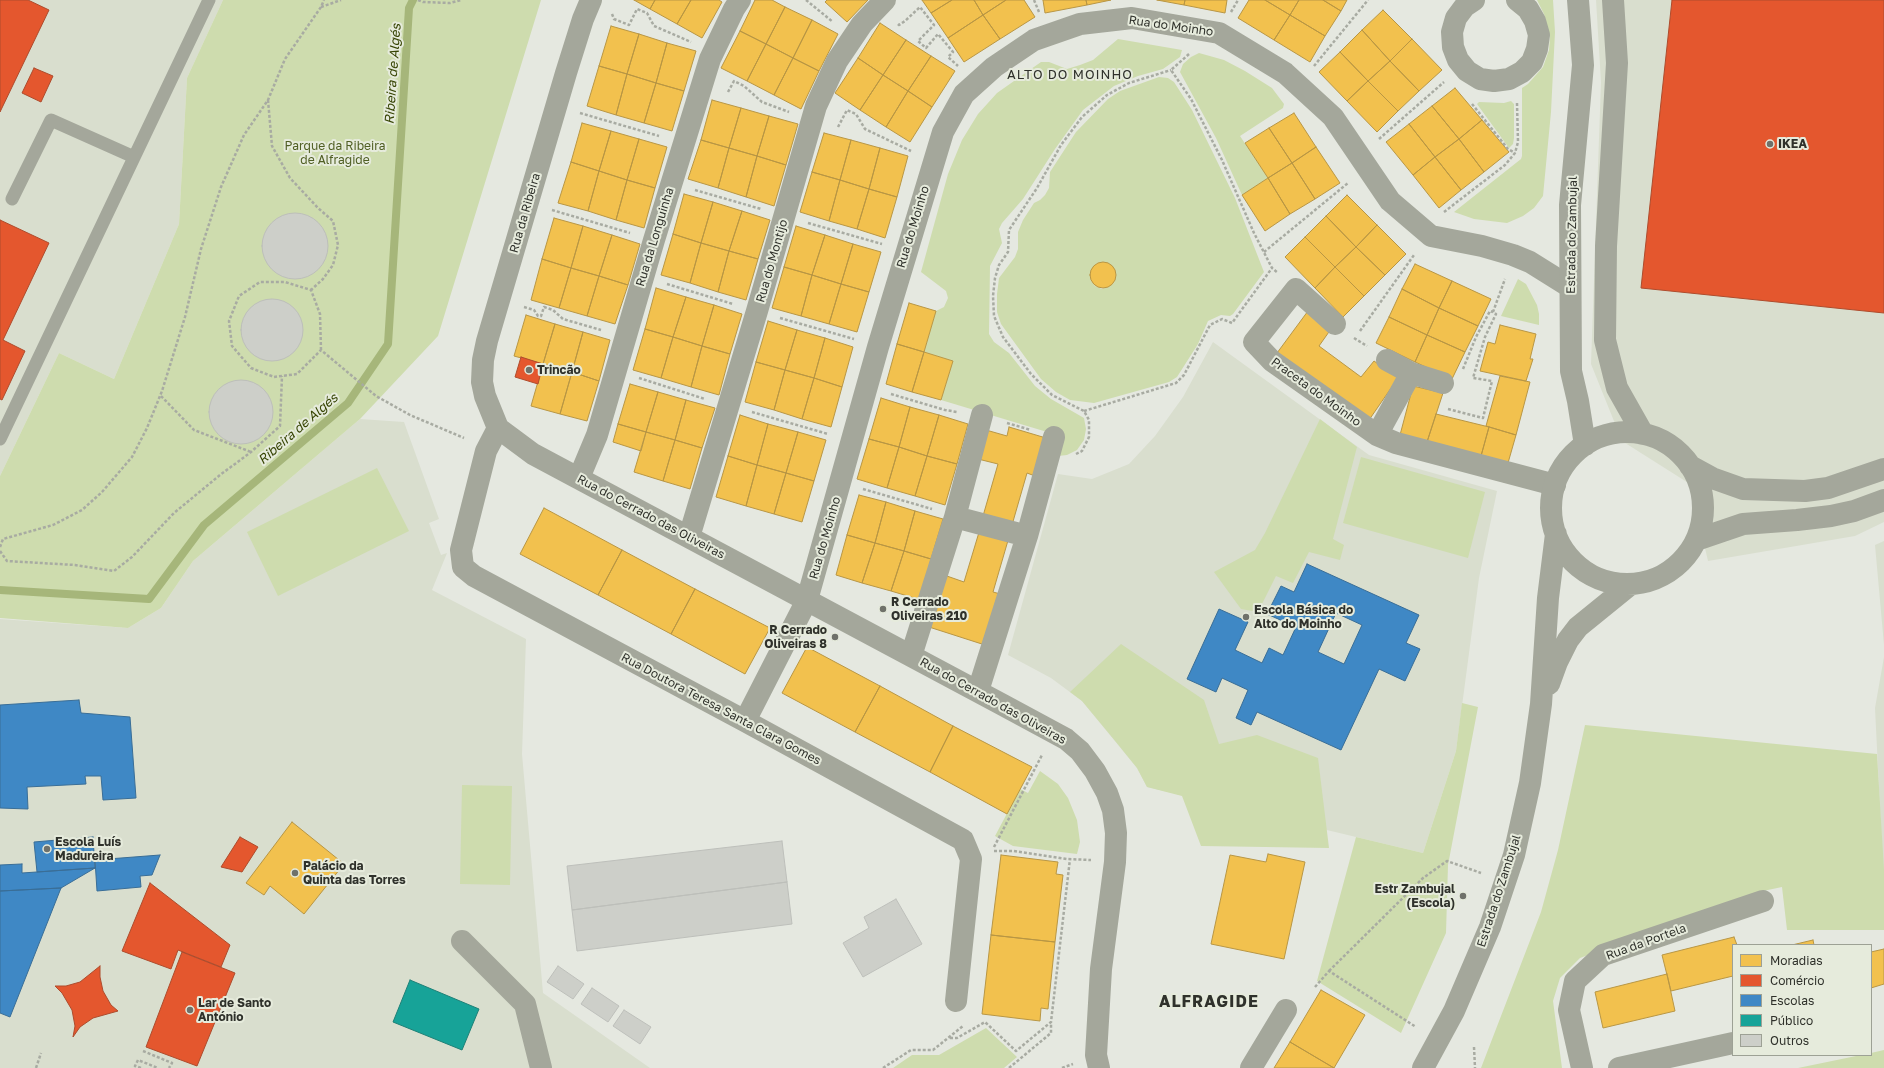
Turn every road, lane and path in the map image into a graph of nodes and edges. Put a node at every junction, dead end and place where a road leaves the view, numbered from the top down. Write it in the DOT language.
graph roads {
  1 [pos="209,0"];
  2 [pos="324,0"];
  3 [pos="341,0"];
  4 [pos="418,0"];
  5 [pos="461,0"];
  6 [pos="591,0"];
  7 [pos="740,0"];
  8 [pos="806,0"];
  9 [pos="885,0"];
  10 [pos="1368,0"];
  11 [pos="1517,0"];
  12 [pos="1578,0"];
  13 [pos="1613,0"];
  14 [pos="1465,2"];
  15 [pos="321,7"];
  16 [pos="610,11"];
  17 [pos="831,21"];
  18 [pos="905,21"];
  19 [pos="1219,34"];
  20 [pos="684,40"];
  21 [pos="1330,46"];
  22 [pos="948,57"];
  23 [pos="1171,70"];
  24 [pos="1448,78"];
  25 [pos="1509,79"];
  26 [pos="727,94"];
  27 [pos="268,100"];
  28 [pos="762,102"];
  29 [pos="1471,102"];
  30 [pos="596,117"];
  31 [pos="840,124"];
  32 [pos="1392,127"];
  33 [pos="648,133"];
  34 [pos="900,146"];
  35 [pos="1515,153"];
  36 [pos="134,158"];
  37 [pos="1344,188"];
  38 [pos="697,190"];
  39 [pos="1462,197"];
  40 [pos="12,199"];
  41 [pos="567,214"];
  42 [pos="785,216"];
  43 [pos="808,223"];
  44 [pos="624,231"];
  45 [pos="868,240"];
  46 [pos="1264,252"];
  47 [pos="1410,259"];
  48 [pos="1272,268"];
  49 [pos="1506,276"];
  50 [pos="669,285"];
  51 [pos="1570,287"];
  52 [pos="1296,289"];
  53 [pos="311,290"];
  54 [pos="534,310"];
  55 [pos="757,311"];
  56 [pos="1493,312"];
  57 [pos="780,318"];
  58 [pos="1335,324"];
  59 [pos="827,331"];
  60 [pos="625,336"];
  61 [pos="1355,338"];
  62 [pos="321,350"];
  63 [pos="1387,360"];
  64 [pos="1411,373"];
  65 [pos="282,376"];
  66 [pos="643,380"];
  67 [pos="1451,386"];
  68 [pos="896,395"];
  69 [pos="161,396"];
  70 [pos="729,406"];
  71 [pos="944,410"];
  72 [pos="1084,411"];
  73 [pos="752,412"];
  74 [pos="982,415"];
  75 [pos="498,428"];
  76 [pos="816,431"];
  77 [pos="1643,434"];
  78 [pos="1376,435"];
  79 [pos="1054,437"];
  80 [pos="0,439"];
  81 [pos="469,439"];
  82 [pos="1585,445"];
  83 [pos="251,452"];
  84 [pos="1048,458"];
  85 [pos="1690,466"];
  86 [pos="1884,469"];
  87 [pos="579,478"];
  88 [pos="1555,485"];
  89 [pos="871,491"];
  90 [pos="1884,500"];
  91 [pos="918,504"];
  92 [pos="955,517"];
  93 [pos="1556,534"];
  94 [pos="1027,536"];
  95 [pos="689,537"];
  96 [pos="1696,540"];
  97 [pos="0,547"];
  98 [pos="0,551"];
  99 [pos="1631,584"];
  100 [pos="807,600"];
  101 [pos="911,656"];
  102 [pos="978,691"];
  103 [pos="1541,704"];
  104 [pos="745,721"];
  105 [pos="1054,732"];
  106 [pos="998,838"];
  107 [pos="992,851"];
  108 [pos="1070,859"];
  109 [pos="1092,860"];
  110 [pos="1505,881"];
  111 [pos="1763,901"];
  112 [pos="462,941"];
  113 [pos="1329,971"];
  114 [pos="1315,987"];
  115 [pos="956,1001"];
  116 [pos="1286,1010"];
  117 [pos="1051,1022"];
  118 [pos="1409,1023"];
  119 [pos="950,1038"];
  120 [pos="1732,1043"];
  121 [pos="1474,1047"];
  122 [pos="142,1051"];
  123 [pos="41,1053"];
  124 [pos="170,1067"];
  125 [pos="1098,1067"];
  126 [pos="36,1068"];
  127 [pos="141,1068"];
  128 [pos="158,1068"];
  129 [pos="174,1068"];
  130 [pos="541,1068"];
  131 [pos="884,1068"];
  132 [pos="1009,1068"];
  133 [pos="1251,1068"];
  134 [pos="1424,1068"];
  135 [pos="1475,1068"];
  136 [pos="1582,1068"];
  137 [pos="1619,1068"];
  1 -- 36 [label="lane"];
  2 -- 15 [label="path"];
  3 -- 15 [label="path"];
  4 -- 5 [label="path"];
  6 -- 75 [label="street, Rua da Ribeira"];
  7 -- 60 [label="street, Rua da Longuinha"];
  8 -- 17 [label="path"];
  9 -- 42 [label="street, Rua do Montijo"];
  10 -- 21 [label="path"];
  11 -- 25 [label="street"];
  12 -- 51 [label="street, Estrada do Zambujal"];
  13 -- 77 [label="street"];
  14 -- 25 [label="street"];
  15 -- 27 [label="path"];
  16 -- 20 [label="path"];
  18 -- 22 [label="path"];
  19 -- 23 [label="path"];
  19 -- 51 [label="street, Rua do Moinho"];
  19 -- 100 [label="street, Rua do Moinho"];
  23 -- 46 [label="path"];
  23 -- 72 [label="path"];
  24 -- 32 [label="path"];
  25 -- 35 [label="path"];
  26 -- 28 [label="path"];
  27 -- 53 [label="path"];
  27 -- 97 [label="path"];
  29 -- 35 [label="path"];
  30 -- 33 [label="path"];
  31 -- 34 [label="path"];
  35 -- 39 [label="path"];
  36 -- 40 [label="lane"];
  36 -- 80 [label="lane"];
  37 -- 46 [label="path"];
  38 -- 42 [label="path"];
  41 -- 44 [label="path"];
  42 -- 55 [label="street, Rua do Montijo"];
  43 -- 45 [label="path"];
  46 -- 48 [label="path"];
  47 -- 61 [label="path"];
  48 -- 52 [label="path"];
  48 -- 72 [label="path"];
  49 -- 56 [label="path"];
  50 -- 55 [label="path"];
  51 -- 82 [label="street, Estrada do Zambujal"];
  52 -- 58 [label="street"];
  52 -- 78 [label="street, Praceta do Moinho"];
  53 -- 62 [label="path"];
  53 -- 65 [label="path"];
  54 -- 60 [label="path"];
  55 -- 70 [label="street, Rua do Montijo"];
  56 -- 67 [label="path"];
  56 -- 67 [label="path"];
  57 -- 59 [label="path"];
  58 -- 61 [label="path"];
  60 -- 87 [label="street, Rua da Longuinha"];
  61 -- 63 [label="path"];
  62 -- 65 [label="path"];
  62 -- 81 [label="path"];
  63 -- 64 [label="street"];
  64 -- 67 [label="street"];
  64 -- 78 [label="street"];
  65 -- 83 [label="path"];
  66 -- 70 [label="path"];
  68 -- 71 [label="path"];
  69 -- 83 [label="path"];
  70 -- 95 [label="street, Rua do Montijo"];
  72 -- 84 [label="path"];
  73 -- 76 [label="path"];
  74 -- 92 [label="street"];
  75 -- 87 [label="street, Rua do Cerrado das Oliveiras"];
  75 -- 104 [label="street, Rua Doutora Teresa Santa Clara Gomes"];
  77 -- 82 [label="street"];
  77 -- 85 [label="street"];
  78 -- 88 [label="street, Praceta do Moinho"];
  79 -- 84 [label="street"];
  82 -- 88 [label="street"];
  83 -- 98 [label="path"];
  84 -- 94 [label="street"];
  85 -- 86 [label="street"];
  85 -- 96 [label="street"];
  87 -- 95 [label="street, Rua do Cerrado das Oliveiras"];
  88 -- 93 [label="street"];
  89 -- 91 [label="path"];
  90 -- 96 [label="street"];
  92 -- 94 [label="street"];
  92 -- 101 [label="street"];
  93 -- 99 [label="street"];
  93 -- 103 [label="street, Estrada do Zambujal"];
  94 -- 102 [label="street"];
  95 -- 100 [label="street, Rua do Cerrado das Oliveiras"];
  96 -- 99 [label="street"];
  99 -- 103 [label="street, Estrada do Zambujal"];
  100 -- 101 [label="street, Rua do Cerrado das Oliveiras"];
  100 -- 104 [label="street"];
  101 -- 102 [label="street, Rua do Cerrado das Oliveiras"];
  102 -- 105 [label="street, Rua do Cerrado das Oliveiras"];
  103 -- 110 [label="street, Estrada do Zambujal"];
  104 -- 115 [label="street, Rua Doutora Teresa Santa Clara Gomes"];
  105 -- 106 [label="path"];
  105 -- 125 [label="street, Rua do Cerrado das Oliveiras"];
  107 -- 108 [label="path"];
  108 -- 109 [label="path"];
  108 -- 117 [label="path"];
  110 -- 113 [label="path"];
  110 -- 134 [label="street, Estrada do Zambujal"];
  111 -- 136 [label="street, Rua da Portela"];
  112 -- 130 [label="street"];
  113 -- 114 [label="path"];
  113 -- 118 [label="path"];
  115 -- 119 [label="path"];
  116 -- 133 [label="street"];
  117 -- 119 [label="path"];
  117 -- 132 [label="path"];
  119 -- 131 [label="path"];
  120 -- 137 [label="street"];
  121 -- 135 [label="path"];
  122 -- 124 [label="path"];
  123 -- 126 [label="path"];
  124 -- 129 [label="path"];
  127 -- 128 [label="path"];
}
